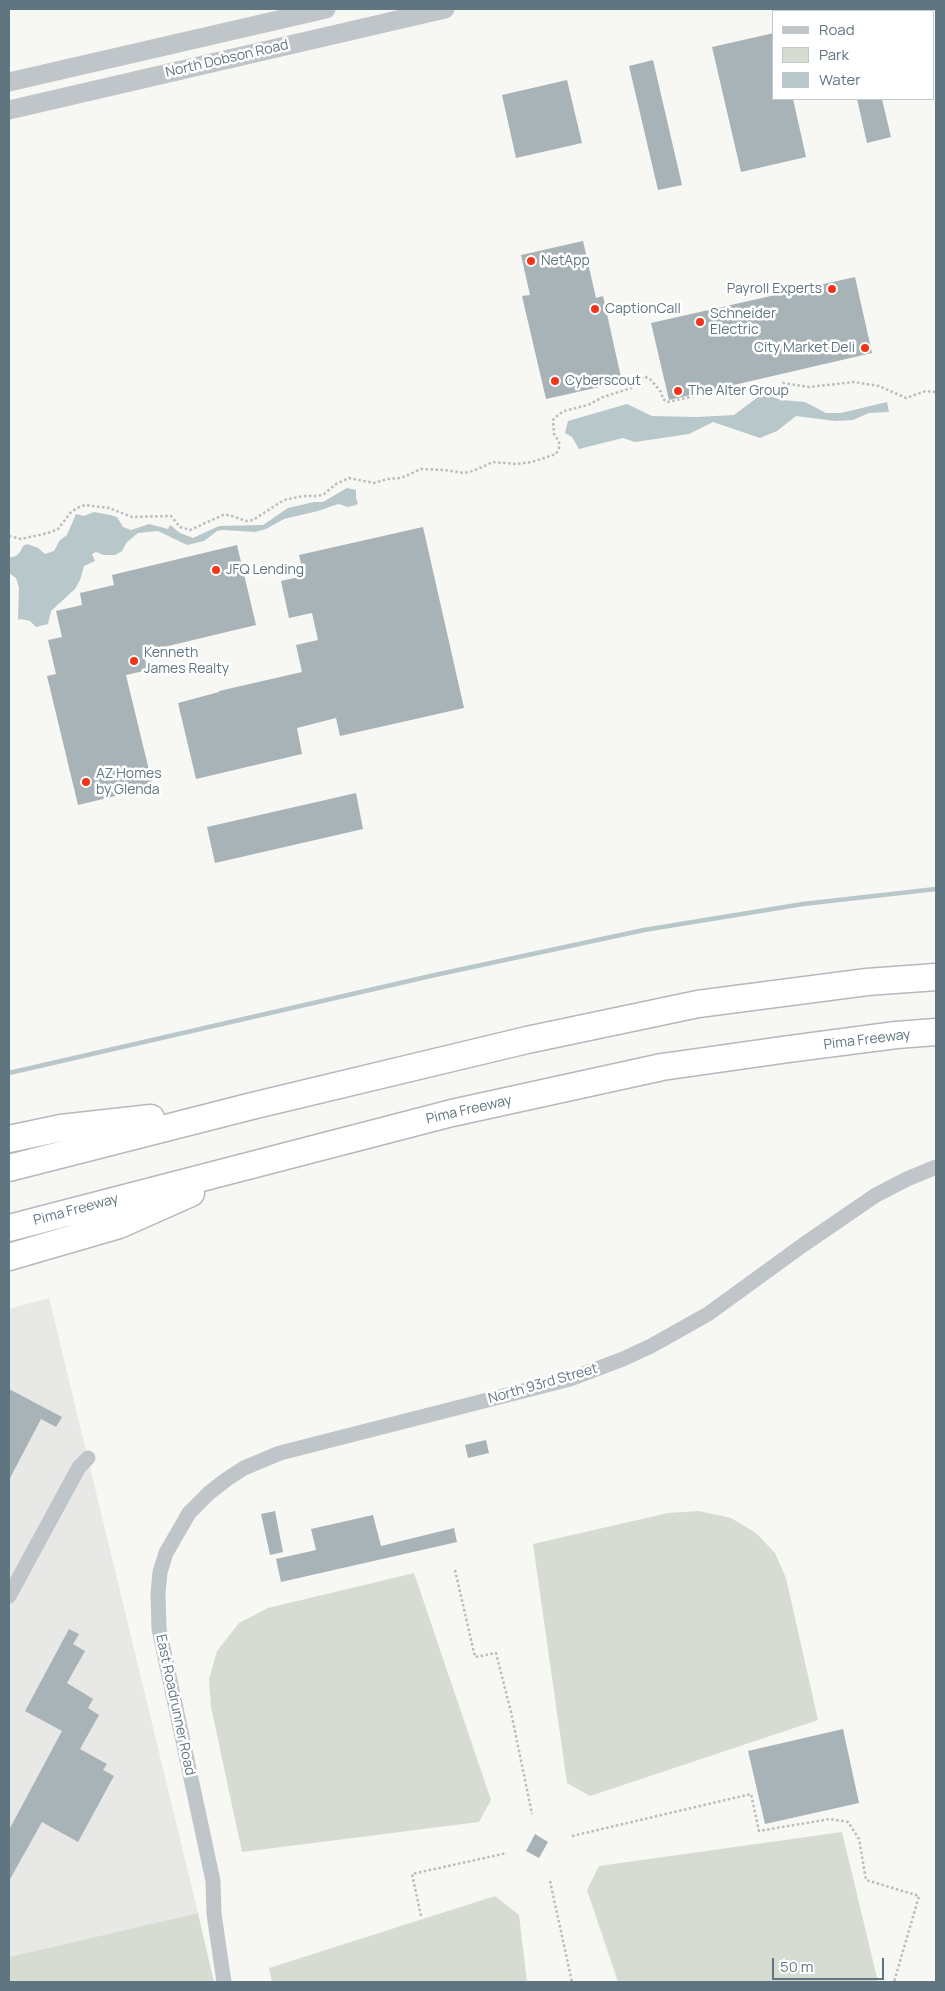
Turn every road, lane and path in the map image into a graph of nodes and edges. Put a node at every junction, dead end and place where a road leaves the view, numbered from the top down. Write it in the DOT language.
graph roads {
  1 [pos="326,9"];
  2 [pos="445,9"];
  3 [pos="9,82"];
  4 [pos="9,110"];
  5 [pos="936,392"];
  6 [pos="9,536"];
  7 [pos="936,976"];
  8 [pos="936,1032"];
  9 [pos="252,1106"];
  10 [pos="9,1139"];
  11 [pos="272,1159"];
  12 [pos="936,1167"];
  13 [pos="9,1168"];
  14 [pos="9,1228"];
  15 [pos="9,1257"];
  16 [pos="280,1453"];
  17 [pos="88,1458"];
  18 [pos="455,1570"];
  19 [pos="9,1596"];
  20 [pos="532,1814"];
  21 [pos="572,1836"];
  22 [pos="507,1853"];
  23 [pos="550,1880"];
  24 [pos="421,1916"];
  25 [pos="224,1982"];
  26 [pos="572,1982"];
  27 [pos="894,1982"];
  1 -- 3 [label="street, North Dobson Road"];
  2 -- 4 [label="street, North Dobson Road"];
  5 -- 6 [label="path"];
  7 -- 9 [label="highway"];
  8 -- 11 [label="highway, Pima Freeway"];
  9 -- 10 [label="highway"];
  9 -- 13 [label="highway"];
  11 -- 14 [label="highway, Pima Freeway"];
  11 -- 15 [label="highway"];
  12 -- 16 [label="street, North 93rd Street"];
  16 -- 25 [label="street, East Roadrunner Road"];
  17 -- 19 [label="street"];
  18 -- 20 [label="path"];
  21 -- 27 [label="path"];
  22 -- 24 [label="path"];
  23 -- 26 [label="path"];
}
